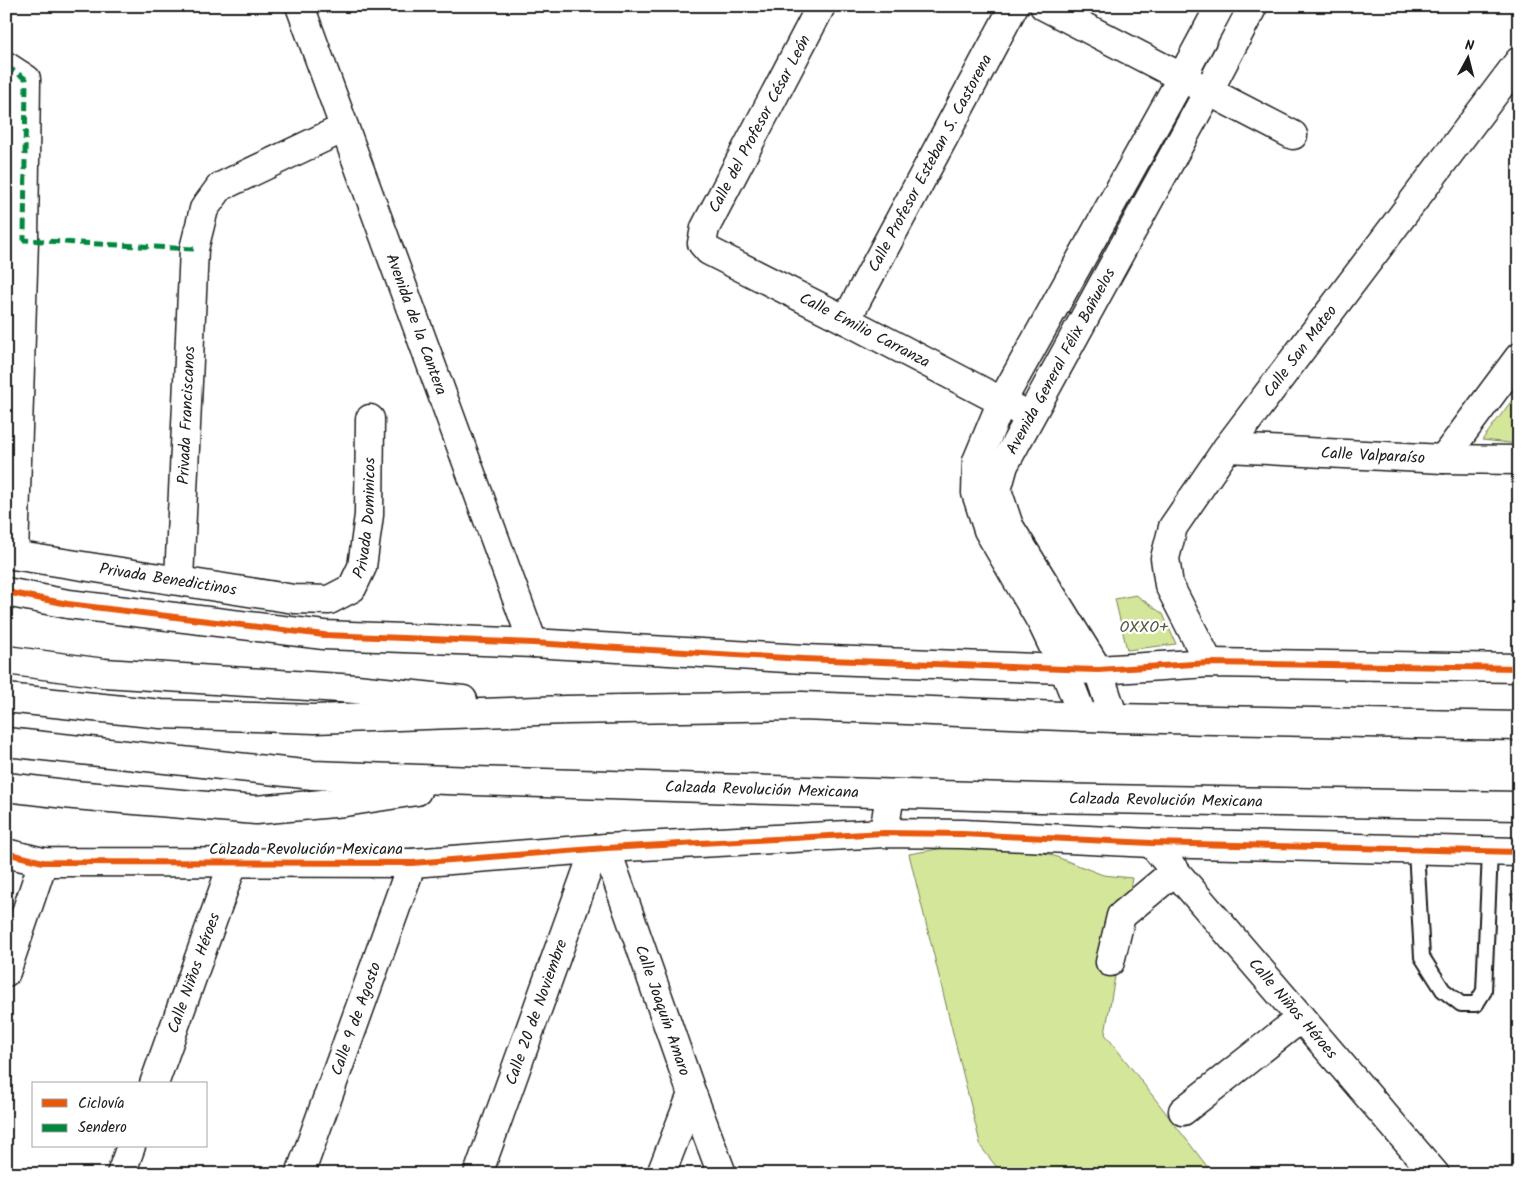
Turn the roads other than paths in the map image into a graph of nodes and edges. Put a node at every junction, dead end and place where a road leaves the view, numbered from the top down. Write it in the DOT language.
graph roads {
  1 [pos="300,6"];
  2 [pos="821,6"];
  3 [pos="1014,6"];
  4 [pos="1044,6"];
  5 [pos="1220,6"];
  6 [pos="1253,6"];
  7 [pos="1519,61"];
  8 [pos="6,66"];
  9 [pos="1182,77"];
  10 [pos="1208,92"];
  11 [pos="344,128"];
  12 [pos="1292,135"];
  13 [pos="702,243"];
  14 [pos="846,320"];
  15 [pos="1519,357"];
  16 [pos="1002,401"];
  17 [pos="1030,417"];
  18 [pos="370,419"];
  19 [pos="1227,448"];
  20 [pos="1443,459"];
  21 [pos="1519,460"];
  22 [pos="987,491"];
  23 [pos="10,554"];
  24 [pos="179,580"];
  25 [pos="6,592"];
  26 [pos="329,600"];
  27 [pos="533,643"];
  28 [pos="6,660"];
  29 [pos="1209,663"];
  30 [pos="1519,668"];
  31 [pos="1064,670"];
  32 [pos="1098,670"];
  33 [pos="6,698"];
  34 [pos="566,710"];
  35 [pos="1083,717"];
  36 [pos="1114,718"];
  37 [pos="1519,726"];
  38 [pos="6,742"];
  39 [pos="474,781"];
  40 [pos="6,787"];
  41 [pos="890,794"];
  42 [pos="1519,806"];
  43 [pos="884,833"];
  44 [pos="1151,843"];
  45 [pos="601,848"];
  46 [pos="1416,850"];
  47 [pos="1490,852"];
  48 [pos="1519,852"];
  49 [pos="6,853"];
  50 [pos="43,862"];
  51 [pos="233,863"];
  52 [pos="412,863"];
  53 [pos="1175,871"];
  54 [pos="1110,962"];
  55 [pos="6,972"];
  56 [pos="1301,1018"];
  57 [pos="155,1082"];
  58 [pos="692,1094"];
  59 [pos="1183,1111"];
  60 [pos="130,1148"];
  61 [pos="121,1174"];
  62 [pos="300,1174"];
  63 [pos="478,1174"];
  64 [pos="661,1174"];
  65 [pos="722,1174"];
  66 [pos="1435,1174"];
  1 -- 11 [label="street, Avenida de la Cantera"];
  2 -- 13 [label="street, Calle del Profesor César León"];
  3 -- 14 [label="street, Calle Profesor Esteban S. Castorena"];
  4 -- 9 [label="street"];
  5 -- 9 [label="street, Avenida General Félix Bañuelos"];
  6 -- 10 [label="street, Avenida General Félix Bañuelos"];
  7 -- 19 [label="street, Calle San Mateo"];
  8 -- 23 [label="street"];
  9 -- 10 [label="street"];
  9 -- 16 [label="street, Avenida General Félix Bañuelos"];
  10 -- 12 [label="street"];
  10 -- 17 [label="street, Avenida General Félix Bañuelos"];
  11 -- 24 [label="street, Privada Franciscanos"];
  11 -- 27 [label="street, Avenida de la Cantera"];
  13 -- 14 [label="street, Calle Emilio Carranza"];
  14 -- 16 [label="street, Calle Emilio Carranza"];
  15 -- 20 [label="street"];
  16 -- 17 [label="street, Calle Emilio Carranza"];
  16 -- 22 [label="street, Avenida General Félix Bañuelos"];
  17 -- 22 [label="street, Avenida General Félix Bañuelos"];
  18 -- 26 [label="street, Privada Dominicos"];
  19 -- 20 [label="street, Calle Valparaíso"];
  19 -- 29 [label="street, Calle San Mateo"];
  20 -- 21 [label="street, Calle Valparaíso"];
  22 -- 31 [label="street, Avenida General Félix Bañuelos"];
  22 -- 32 [label="street, Avenida General Félix Bañuelos"];
  23 -- 24 [label="street, Privada Benedictinos"];
  24 -- 26 [label="street, Privada Benedictinos"];
  25 -- 27 [label="street"];
  27 -- 31 [label="street"];
  28 -- 34 [label="street"];
  29 -- 30 [label="street"];
  29 -- 32 [label="street"];
  31 -- 32 [label="street"];
  31 -- 35 [label="street, Avenida General Félix Bañuelos"];
  32 -- 36 [label="street, Avenida General Félix Bañuelos"];
  33 -- 34 [label="street"];
  34 -- 35 [label="street"];
  35 -- 36 [label="street"];
  36 -- 37 [label="street"];
  38 -- 39 [label="street, Calzada Revolución Mexicana"];
  39 -- 40 [label="street"];
  39 -- 41 [label="street, Calzada Revolución Mexicana"];
  41 -- 42 [label="street, Calzada Revolución Mexicana"];
  41 -- 43 [label="street"];
  43 -- 44 [label="street, Calzada Revolución Mexicana"];
  43 -- 45 [label="street, Calzada Revolución Mexicana"];
  44 -- 46 [label="street, Calzada Revolución Mexicana"];
  44 -- 53 [label="street, Calle Niños Héroes"];
  45 -- 52 [label="street, Calzada Revolución Mexicana"];
  45 -- 58 [label="street, Calle Joaquín Amaro"];
  45 -- 63 [label="street, Calle 20 de Noviembre"];
  46 -- 47 [label="street, Calzada Revolución Mexicana"];
  46 -- 47 [label="lane"];
  47 -- 48 [label="street, Calzada Revolución Mexicana"];
  49 -- 50 [label="street, Calzada Revolución Mexicana"];
  50 -- 51 [label="street, Calzada Revolución Mexicana"];
  50 -- 55 [label="street"];
  51 -- 52 [label="street, Calzada Revolución Mexicana"];
  51 -- 57 [label="street, Calle Niños Héroes"];
  52 -- 62 [label="street, Calle 9 de Agosto"];
  53 -- 54 [label="street"];
  53 -- 56 [label="street, Calle Niños Héroes"];
  56 -- 59 [label="street"];
  56 -- 66 [label="street, Calle Niños Héroes"];
  58 -- 64 [label="street"];
  58 -- 65 [label="street, Calle Joaquín Amaro"];
  60 -- 61 [label="street"];
}
